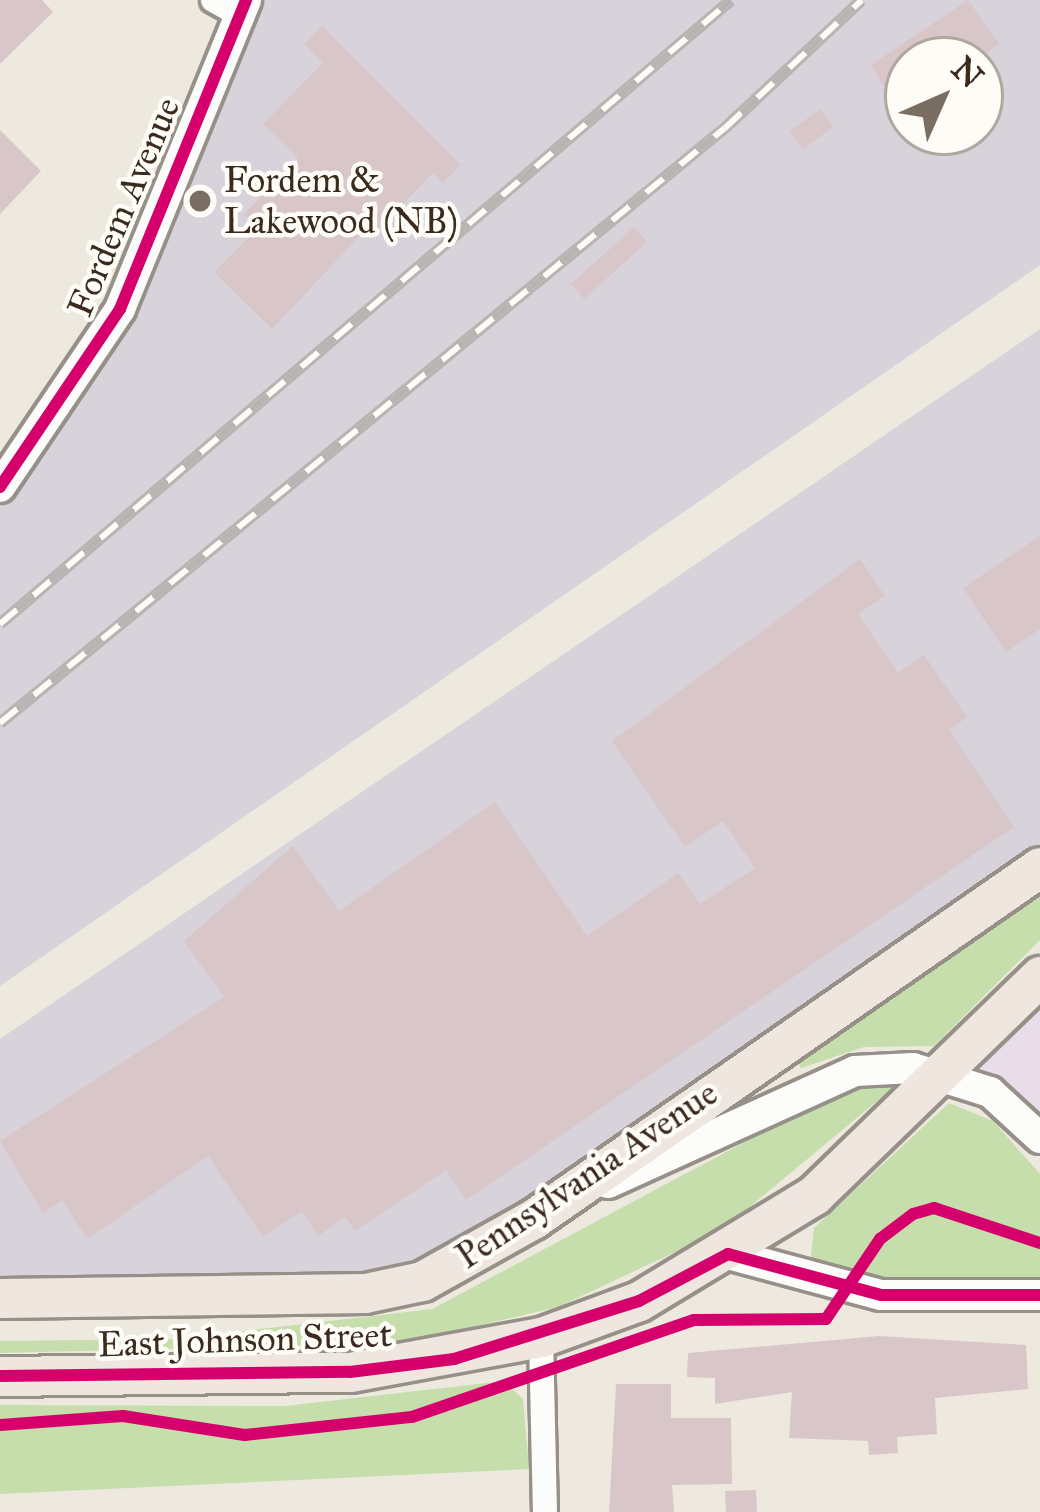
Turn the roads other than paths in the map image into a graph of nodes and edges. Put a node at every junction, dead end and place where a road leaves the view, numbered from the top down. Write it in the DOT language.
graph roads {
  1 [pos="232,5"];
  2 [pos="0,487"];
  3 [pos="1040,868"];
  4 [pos="1040,976"];
  5 [pos="942,1075"];
  6 [pos="1040,1138"];
  7 [pos="533,1220"];
  8 [pos="728,1254"];
  9 [pos="1040,1295"];
  10 [pos="0,1298"];
  11 [pos="541,1337"];
  12 [pos="0,1376"];
  13 [pos="544,1512"];
  1 -- 2 [label="street, Fordem Avenue"];
  3 -- 7 [label="main road, Pennsylvania Avenue"];
  4 -- 5 [label="main road"];
  5 -- 6 [label="street"];
  5 -- 7 [label="street"];
  5 -- 8 [label="main road"];
  7 -- 10 [label="main road, Pennsylvania Avenue"];
  8 -- 9 [label="street"];
  8 -- 11 [label="main road, East Johnson Street"];
  11 -- 12 [label="main road, East Johnson Street"];
  11 -- 13 [label="street"];
}
